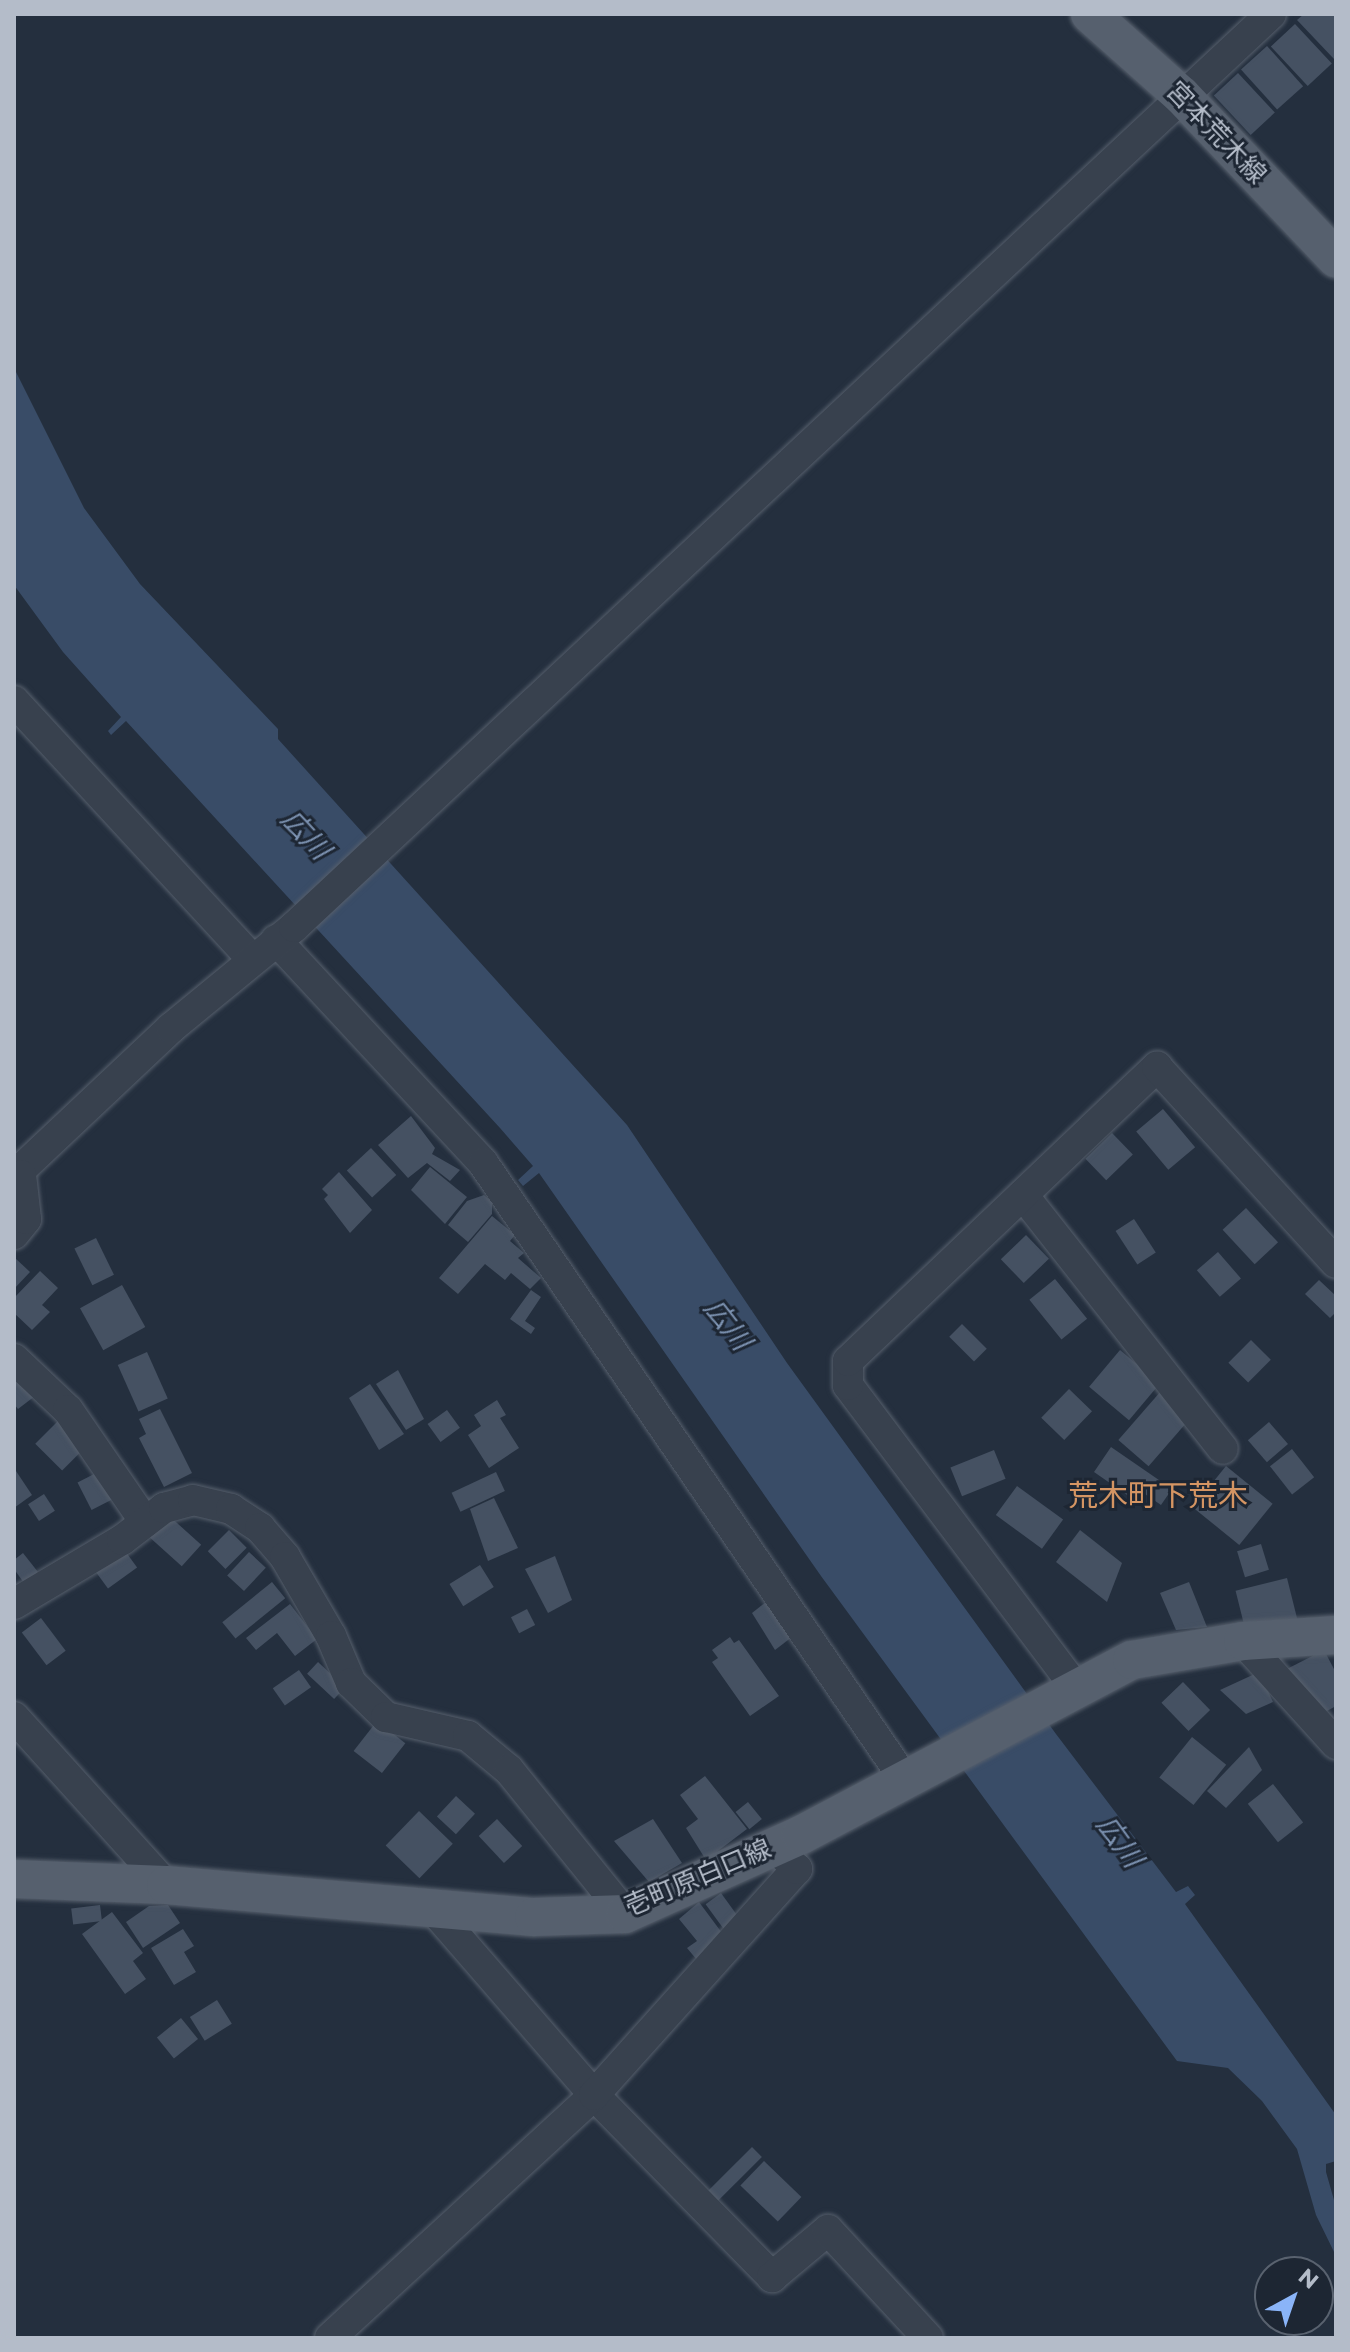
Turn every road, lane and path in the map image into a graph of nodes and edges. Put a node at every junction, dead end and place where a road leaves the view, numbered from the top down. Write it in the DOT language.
graph roads {
  1 [pos="1090,14"];
  2 [pos="1271,14"];
  3 [pos="1182,96"];
  4 [pos="1336,258"];
  5 [pos="14,701"];
  6 [pos="285,934"];
  7 [pos="252,959"];
  8 [pos="18,1176"];
  9 [pos="1023,1195"];
  10 [pos="14,1234"];
  11 [pos="1336,1263"];
  12 [pos="14,1359"];
  13 [pos="1223,1449"];
  14 [pos="145,1522"];
  15 [pos="14,1604"];
  16 [pos="1336,1635"];
  17 [pos="1243,1641"];
  18 [pos="1070,1691"];
  19 [pos="14,1717"];
  20 [pos="1336,1744"];
  21 [pos="916,1771"];
  22 [pos="773,1846"];
  23 [pos="14,1879"];
  24 [pos="166,1885"];
  25 [pos="432,1908"];
  26 [pos="625,1914"];
  27 [pos="594,2095"];
  28 [pos="330,2338"];
  29 [pos="928,2338"];
  1 -- 3 [label="main road, 宮本荒木線"];
  2 -- 3 [label="street"];
  3 -- 4 [label="main road, 宮本荒木線"];
  3 -- 6 [label="street"];
  5 -- 7 [label="street"];
  6 -- 7 [label="street"];
  6 -- 21 [label="street"];
  7 -- 8 [label="street"];
  8 -- 10 [label="street"];
  9 -- 11 [label="street"];
  9 -- 13 [label="street"];
  9 -- 18 [label="street"];
  12 -- 14 [label="street"];
  14 -- 15 [label="street"];
  14 -- 26 [label="street"];
  16 -- 17 [label="main road, 壱町原白口線"];
  17 -- 18 [label="main road, 壱町原白口線"];
  17 -- 20 [label="street"];
  18 -- 21 [label="main road, 壱町原白口線"];
  19 -- 24 [label="street"];
  21 -- 22 [label="main road, 壱町原白口線"];
  22 -- 26 [label="main road, 壱町原白口線"];
  22 -- 27 [label="street"];
  23 -- 24 [label="main road, 壱町原白口線"];
  24 -- 25 [label="main road, 壱町原白口線"];
  25 -- 26 [label="main road, 壱町原白口線"];
  25 -- 27 [label="street"];
  27 -- 28 [label="street"];
  27 -- 29 [label="street"];
}
